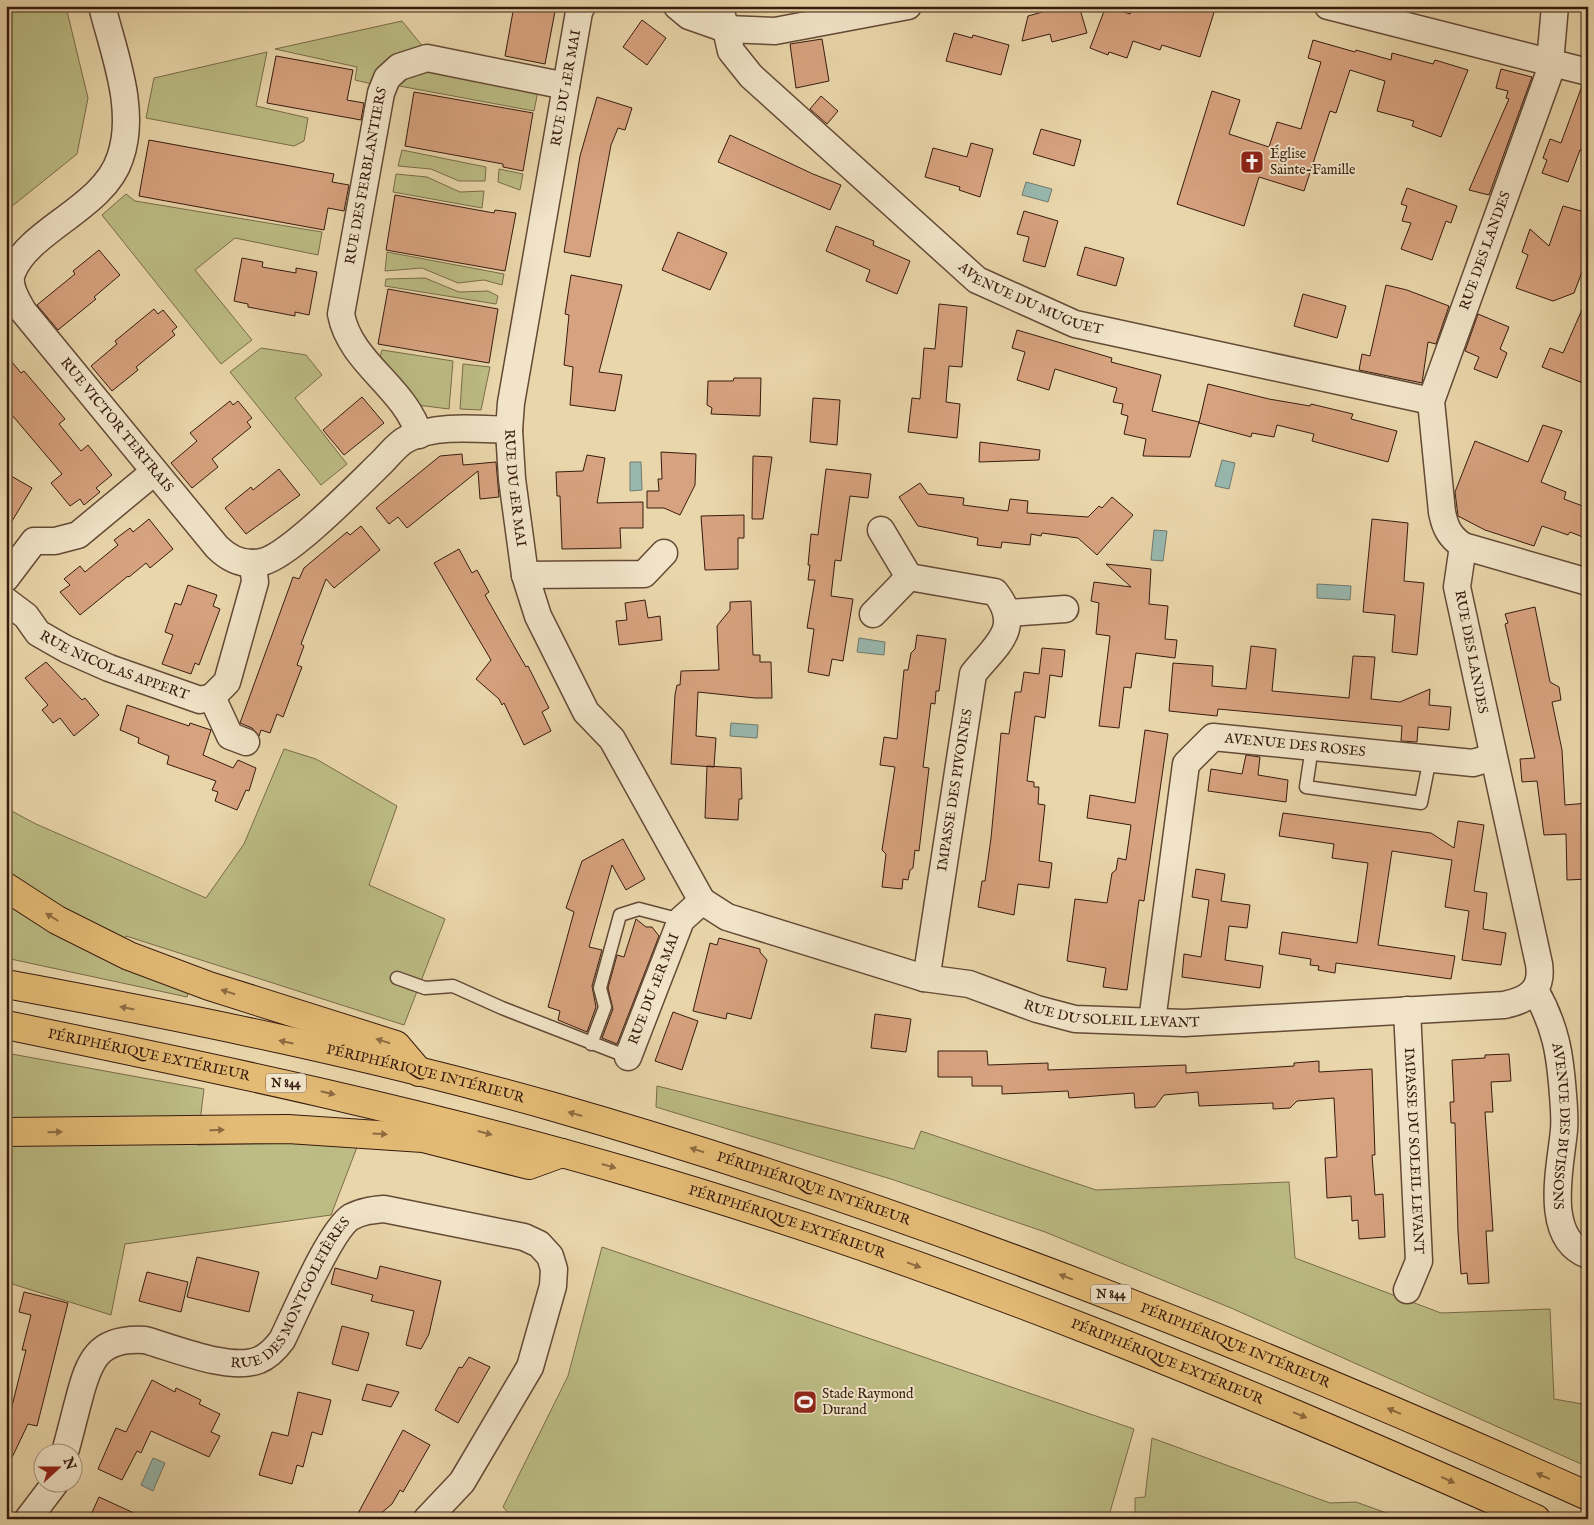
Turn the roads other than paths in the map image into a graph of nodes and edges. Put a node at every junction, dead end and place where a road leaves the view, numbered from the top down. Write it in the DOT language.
graph roads {
  1 [pos="102,6"];
  2 [pos="582,6"];
  3 [pos="677,6"];
  4 [pos="908,6"];
  5 [pos="1328,6"];
  6 [pos="1555,6"];
  7 [pos="723,18"];
  8 [pos="1551,63"];
  9 [pos="1588,72"];
  10 [pos="566,86"];
  11 [pos="9,278"];
  12 [pos="1431,401"];
  13 [pos="509,430"];
  14 [pos="419,435"];
  15 [pos="154,472"];
  16 [pos="881,530"];
  17 [pos="1463,546"];
  18 [pos="664,553"];
  19 [pos="253,563"];
  20 [pos="525,575"];
  21 [pos="909,577"];
  22 [pos="6,578"];
  23 [pos="1588,582"];
  24 [pos="6,601"];
  25 [pos="1065,609"];
  26 [pos="1008,613"];
  27 [pos="873,614"];
  28 [pos="212,697"];
  29 [pos="246,742"];
  30 [pos="1312,746"];
  31 [pos="1493,757"];
  32 [pos="1430,758"];
  33 [pos="6,887"];
  34 [pos="702,900"];
  35 [pos="681,920"];
  36 [pos="397,978"];
  37 [pos="924,978"];
  38 [pos="6,984"];
  39 [pos="1535,990"];
  40 [pos="1407,1010"];
  41 [pos="1152,1021"];
  42 [pos="6,1025"];
  43 [pos="592,1044"];
  44 [pos="628,1057"];
  45 [pos="419,1072"];
  46 [pos="6,1132"];
  47 [pos="562,1153"];
  48 [pos="1588,1255"];
  49 [pos="1407,1290"];
  50 [pos="68,1442"];
  51 [pos="48,1492"];
  52 [pos="1588,1496"];
  53 [pos="28,1519"];
  54 [pos="428,1519"];
  55 [pos="1536,1519"];
  1 -- 11 [label="street, RUE VICTOR TERTRAIS"];
  2 -- 10 [label="street, RUE DU 1ER MAI"];
  3 -- 7 [label="street"];
  4 -- 7 [label="street"];
  5 -- 8 [label="street"];
  6 -- 8 [label="street, RUE DES LANDES"];
  7 -- 12 [label="street, AVENUE DU MUGUET"];
  8 -- 9 [label="street"];
  8 -- 12 [label="street, RUE DES LANDES"];
  10 -- 13 [label="street, RUE DU 1ER MAI"];
  10 -- 14 [label="street, RUE DES FERBLANTIERS"];
  11 -- 15 [label="street, RUE VICTOR TERTRAIS"];
  12 -- 17 [label="street, RUE DES LANDES"];
  13 -- 14 [label="street"];
  13 -- 20 [label="street, RUE DU 1ER MAI"];
  14 -- 19 [label="street"];
  15 -- 19 [label="street, RUE VICTOR TERTRAIS"];
  15 -- 22 [label="street"];
  16 -- 21 [label="street"];
  17 -- 23 [label="street"];
  17 -- 31 [label="street, RUE DES LANDES"];
  18 -- 20 [label="street"];
  19 -- 28 [label="street"];
  20 -- 34 [label="street, RUE DU 1ER MAI"];
  21 -- 26 [label="street"];
  21 -- 27 [label="street"];
  24 -- 28 [label="street, RUE NICOLAS APPERT"];
  25 -- 26 [label="street"];
  26 -- 37 [label="street, IMPASSE DES PIVOINES"];
  28 -- 29 [label="street"];
  30 -- 32 [label="street, AVENUE DES ROSES"];
  30 -- 32 [label="lane"];
  30 -- 41 [label="street, AVENUE DES ROSES"];
  31 -- 32 [label="street, AVENUE DES ROSES"];
  31 -- 39 [label="street, RUE DES LANDES"];
  45 -- 33 [label="highway, one-way"];
  34 -- 35 [label="street, RUE DU 1ER MAI"];
  34 -- 37 [label="street, RUE DU SOLEIL LEVANT"];
  35 -- 43 [label="lane, RUE DU 1ER MAI"];
  35 -- 44 [label="street, RUE DU 1ER MAI"];
  36 -- 43 [label="lane"];
  37 -- 41 [label="street, RUE DU SOLEIL LEVANT"];
  45 -- 38 [label="highway, PÉRIPHÉRIQUE INTÉRIEUR / N 844, one-way"];
  39 -- 40 [label="street, RUE DU SOLEIL LEVANT"];
  39 -- 48 [label="street, AVENUE DES BUISSONS"];
  40 -- 41 [label="street, RUE DU SOLEIL LEVANT"];
  40 -- 49 [label="street, IMPASSE DU SOLEIL LEVANT"];
  42 -- 47 [label="highway, PÉRIPHÉRIQUE EXTÉRIEUR / N 844, one-way"];
  43 -- 44 [label="lane"];
  52 -- 45 [label="highway, PÉRIPHÉRIQUE INTÉRIEUR / N 844, one-way"];
  46 -- 47 [label="highway, one-way"];
  47 -- 55 [label="highway, PÉRIPHÉRIQUE EXTÉRIEUR / N 844, one-way"];
  50 -- 54 [label="street, RUE DES MONTGOLFIÈRES"];
  51 -- 53 [label="street"];
}
